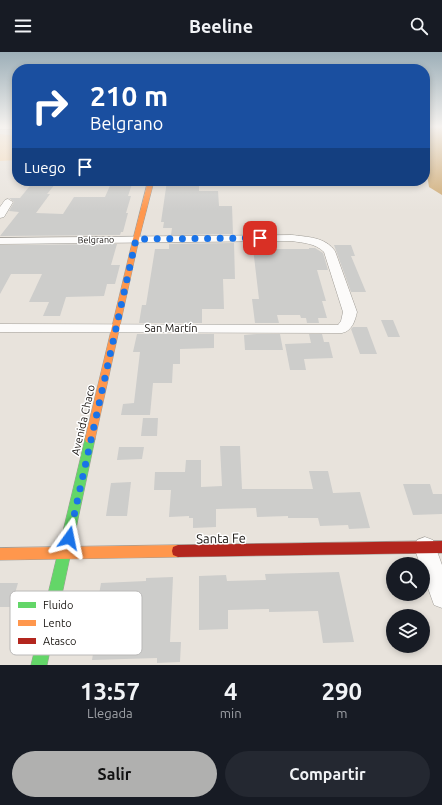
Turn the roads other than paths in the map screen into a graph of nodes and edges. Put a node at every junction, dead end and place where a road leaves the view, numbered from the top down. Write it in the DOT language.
graph roads {
  1 [pos="150,186"];
  2 [pos="8,202"];
  3 [pos="0,216"];
  4 [pos="136,239"];
  5 [pos="0,241"];
  6 [pos="0,328"];
  7 [pos="116,328"];
  8 [pos="342,329"];
  9 [pos="433,547"];
  10 [pos="65,553"];
  11 [pos="0,554"];
  12 [pos="56,591"];
  13 [pos="442,597"];
  14 [pos="41,655"];
  15 [pos="39,665"];
  1 -- 4 [label="street, Avenida Chaco"];
  2 -- 3 [label="street"];
  4 -- 5 [label="street, Belgrano"];
  4 -- 7 [label="street, Avenida Chaco"];
  4 -- 8 [label="street, Belgrano"];
  6 -- 7 [label="street, San Martín"];
  7 -- 8 [label="street, San Martín"];
  7 -- 10 [label="street, Avenida Chaco"];
  9 -- 10 [label="street, Santa Fe"];
  9 -- 13 [label="street"];
  10 -- 11 [label="street, Santa Fe"];
  10 -- 12 [label="street, Avenida Chaco"];
  14 -- 15 [label="street, Avenida Chaco"];
}
